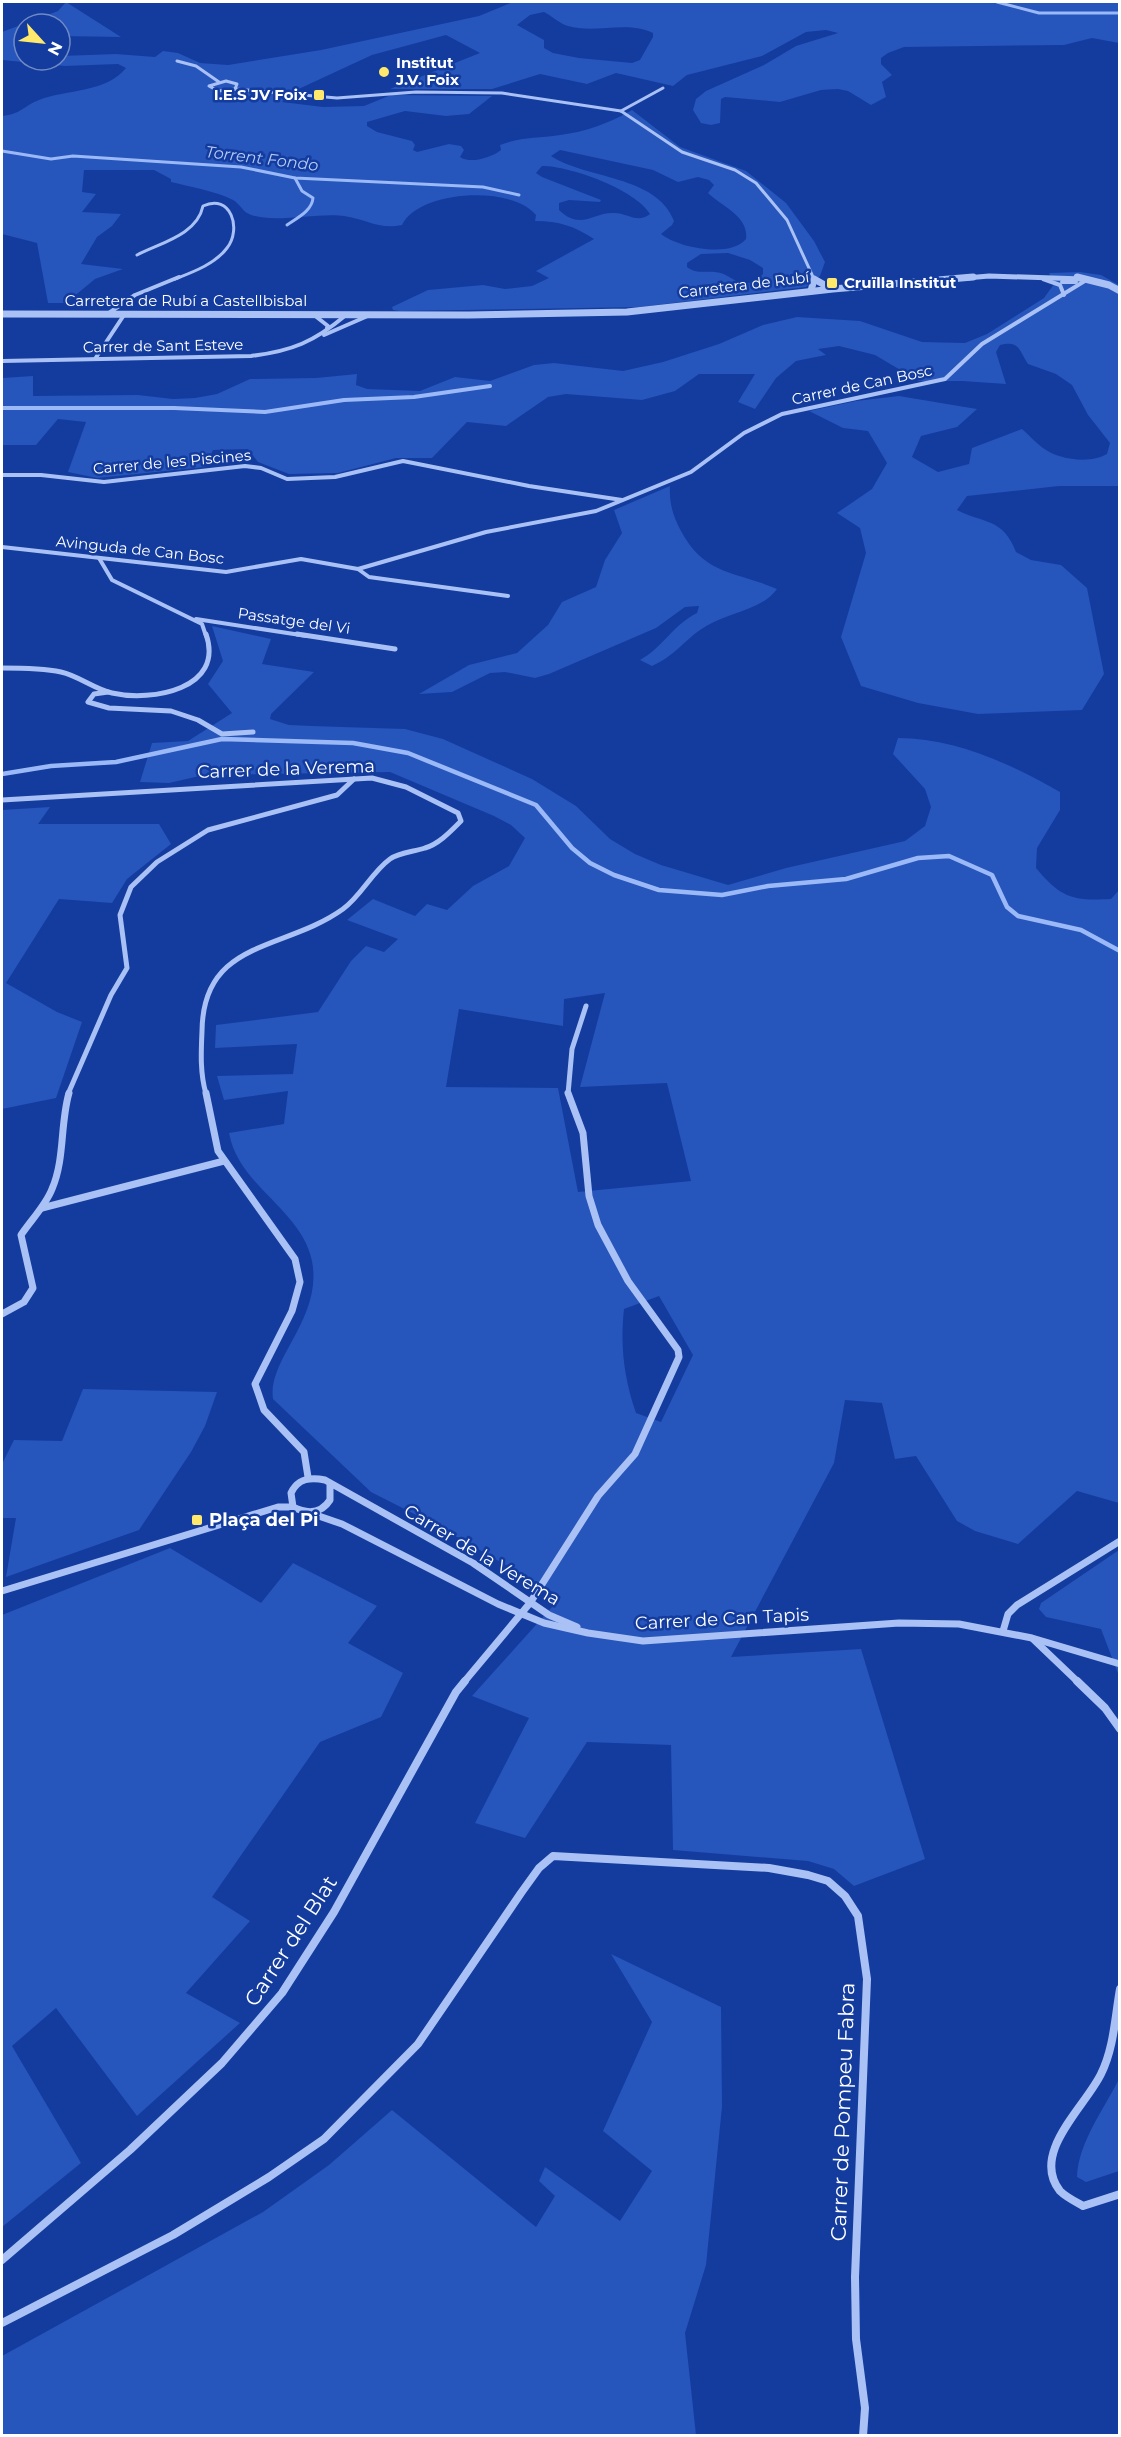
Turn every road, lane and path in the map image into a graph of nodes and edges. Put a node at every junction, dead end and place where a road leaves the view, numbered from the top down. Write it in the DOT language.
graph roads {
  1 [pos="177,62"];
  2 [pos="219,82"];
  3 [pos="663,88"];
  4 [pos="235,89"];
  5 [pos="621,111"];
  6 [pos="137,255"];
  7 [pos="814,279"];
  8 [pos="1075,279"];
  9 [pos="1088,279"];
  10 [pos="1062,282"];
  11 [pos="1074,288"];
  12 [pos="833,289"];
  13 [pos="811,291"];
  14 [pos="1119,291"];
  15 [pos="1064,295"];
  16 [pos="2,314"];
  17 [pos="106,315"];
  18 [pos="124,315"];
  19 [pos="314,315"];
  20 [pos="346,315"];
  21 [pos="358,315"];
  22 [pos="370,315"];
  23 [pos="348,325"];
  24 [pos="327,328"];
  25 [pos="321,336"];
  26 [pos="95,359"];
  27 [pos="2,361"];
  28 [pos="2,475"];
  29 [pos="624,500"];
  30 [pos="2,547"];
  31 [pos="99,558"];
  32 [pos="358,569"];
  33 [pos="508,596"];
  34 [pos="190,618"];
  35 [pos="395,649"];
  36 [pos="2,668"];
  37 [pos="108,692"];
  38 [pos="253,732"];
  39 [pos="354,779"];
  40 [pos="2,800"];
  41 [pos="586,1005"];
  42 [pos="224,1161"];
  43 [pos="41,1208"];
  44 [pos="2,1314"];
  45 [pos="308,1477"];
  46 [pos="330,1484"];
  47 [pos="293,1507"];
  48 [pos="310,1513"];
  49 [pos="1119,1541"];
  50 [pos="2,1591"];
  51 [pos="530,1603"];
  52 [pos="520,1613"];
  53 [pos="1003,1631"];
  54 [pos="588,1633"];
  55 [pos="1032,1638"];
  56 [pos="1119,1664"];
  57 [pos="1119,1729"];
  58 [pos="1119,1989"];
  59 [pos="1119,2194"];
  60 [pos="2,2260"];
  61 [pos="2,2323"];
  62 [pos="862,2436"];
  1 -- 2 [label="street"];
  2 -- 4 [label="street"];
  2 -- 4 [label="street"];
  3 -- 5 [label="street"];
  4 -- 5 [label="street"];
  5 -- 7 [label="street"];
  6 -- 17 [label="street"];
  7 -- 12 [label="street"];
  7 -- 13 [label="street"];
  8 -- 9 [label="street, Carretera de Rubí"];
  8 -- 10 [label="street, Carretera de Rubí"];
  8 -- 11 [label="street"];
  9 -- 11 [label="street, Carrer de Can Bosc"];
  9 -- 14 [label="street, Carretera de Rubí"];
  10 -- 12 [label="street, Carretera de Rubí"];
  10 -- 15 [label="street"];
  11 -- 15 [label="street, Carrer de Can Bosc"];
  12 -- 13 [label="street, Carretera de Rubí"];
  13 -- 22 [label="street, Carretera de Rubí"];
  15 -- 29 [label="street, Carrer de Can Bosc"];
  16 -- 17 [label="street, Carretera de Rubí a Castellbisbal"];
  17 -- 18 [label="street, Carretera de Rubí a Castellbisbal"];
  18 -- 19 [label="street, Carretera de Rubí a Castellbisbal"];
  18 -- 26 [label="street"];
  19 -- 20 [label="street, Carretera de Rubí a Castellbisbal"];
  19 -- 24 [label="street"];
  20 -- 21 [label="street, Carretera de Rubí a Castellbisbal"];
  20 -- 24 [label="street"];
  21 -- 22 [label="street, Carretera de Rubí a Castellbisbal"];
  21 -- 23 [label="street, Carrer de Sant Esteve"];
  22 -- 23 [label="street, Carrer de Sant Esteve"];
  23 -- 25 [label="street, Carrer de Sant Esteve"];
  24 -- 25 [label="street"];
  25 -- 26 [label="street, Carrer de Sant Esteve"];
  26 -- 27 [label="street, Carrer de Sant Esteve"];
  28 -- 29 [label="street, Carrer de les Piscines"];
  29 -- 32 [label="street, Avinguda de Can Bosc"];
  30 -- 31 [label="street, Avinguda de Can Bosc"];
  31 -- 32 [label="street, Avinguda de Can Bosc"];
  31 -- 34 [label="street"];
  32 -- 33 [label="street"];
  34 -- 35 [label="street, Passatge del Vi"];
  34 -- 37 [label="street"];
  36 -- 37 [label="street"];
  37 -- 38 [label="street"];
  39 -- 40 [label="street, Carrer de la Verema"];
  39 -- 42 [label="street, Carrer de la Verema"];
  39 -- 43 [label="street"];
  41 -- 51 [label="street, Carrer del Blat"];
  42 -- 43 [label="street"];
  42 -- 45 [label="street, Carrer de la Verema"];
  43 -- 44 [label="street"];
  45 -- 46 [label="street"];
  45 -- 47 [label="street"];
  46 -- 48 [label="street"];
  46 -- 51 [label="street, Carrer de la Verema"];
  47 -- 48 [label="street"];
  47 -- 50 [label="street"];
  48 -- 52 [label="street, Carrer de Can Tapis"];
  49 -- 53 [label="street"];
  51 -- 52 [label="street, Carrer del Blat"];
  51 -- 54 [label="street, Carrer de la Verema"];
  52 -- 54 [label="street, Carrer de Can Tapis"];
  52 -- 60 [label="street, Carrer del Blat"];
  53 -- 54 [label="street, Carrer de Can Tapis"];
  53 -- 55 [label="street, Carrer de Can Tapis"];
  55 -- 56 [label="street, Carrer de Can Tapis"];
  55 -- 57 [label="street"];
  58 -- 59 [label="street"];
  61 -- 62 [label="street, Carrer de Pompeu Fabra"];
}
